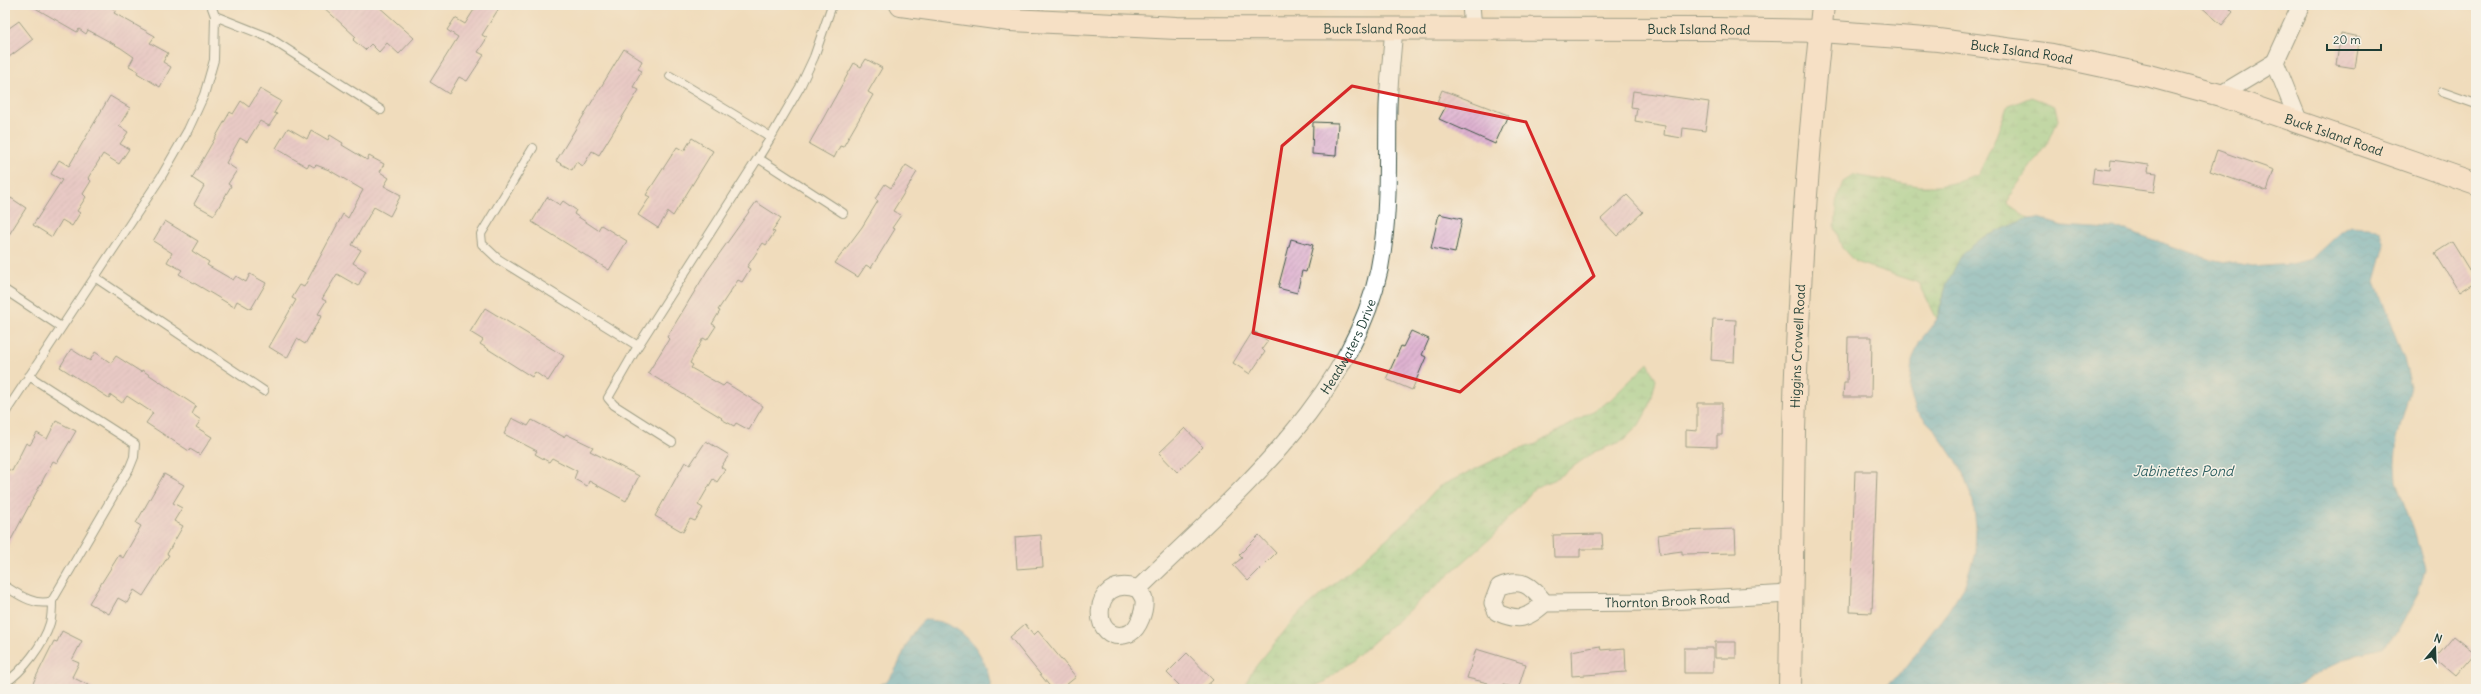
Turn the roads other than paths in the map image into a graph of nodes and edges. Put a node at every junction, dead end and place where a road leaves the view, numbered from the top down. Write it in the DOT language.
graph roads {
  1 [pos="211,5"];
  2 [pos="832,5"];
  3 [pos="901,5"];
  4 [pos="1472,5"];
  5 [pos="1824,5"];
  6 [pos="2302,5"];
  7 [pos="215,16"];
  8 [pos="1394,28"];
  9 [pos="1473,28"];
  10 [pos="1821,31"];
  11 [pos="2275,62"];
  12 [pos="670,76"];
  13 [pos="2442,92"];
  14 [pos="2220,95"];
  15 [pos="2476,104"];
  16 [pos="381,110"];
  17 [pos="2299,122"];
  18 [pos="771,137"];
  19 [pos="533,148"];
  20 [pos="758,158"];
  21 [pos="2476,184"];
  22 [pos="843,213"];
  23 [pos="96,278"];
  24 [pos="5,290"];
  25 [pos="61,327"];
  26 [pos="638,346"];
  27 [pos="29,376"];
  28 [pos="264,391"];
  29 [pos="5,413"];
  30 [pos="672,442"];
  31 [pos="5,586"];
  32 [pos="1138,589"];
  33 [pos="1791,594"];
  34 [pos="52,600"];
  35 [pos="1545,603"];
  36 [pos="5,683"];
  37 [pos="1790,689"];
  1 -- 7 [label="lane"];
  2 -- 18 [label="lane"];
  3 -- 8 [label="main road, Buck Island Road"];
  4 -- 9 [label="street"];
  5 -- 10 [label="main road, Higgins Crowell Road"];
  6 -- 11 [label="street"];
  7 -- 16 [label="lane"];
  7 -- 23 [label="lane"];
  8 -- 9 [label="main road, Buck Island Road"];
  8 -- 32 [label="street, Headwaters Drive"];
  9 -- 10 [label="main road, Buck Island Road"];
  10 -- 14 [label="main road, Buck Island Road"];
  10 -- 33 [label="main road, Higgins Crowell Road"];
  11 -- 14 [label="street"];
  11 -- 17 [label="street"];
  12 -- 18 [label="lane"];
  13 -- 15 [label="lane"];
  14 -- 17 [label="main road, Buck Island Road"];
  17 -- 21 [label="main road, Buck Island Road"];
  18 -- 20 [label="lane"];
  19 -- 26 [label="lane"];
  20 -- 22 [label="lane"];
  20 -- 26 [label="lane"];
  23 -- 25 [label="lane"];
  23 -- 28 [label="lane"];
  24 -- 25 [label="lane"];
  25 -- 27 [label="lane"];
  26 -- 30 [label="lane"];
  27 -- 29 [label="lane"];
  27 -- 34 [label="lane"];
  31 -- 34 [label="lane"];
  33 -- 35 [label="street, Thornton Brook Road"];
  33 -- 37 [label="main road, Higgins Crowell Road"];
  34 -- 36 [label="lane"];
}
